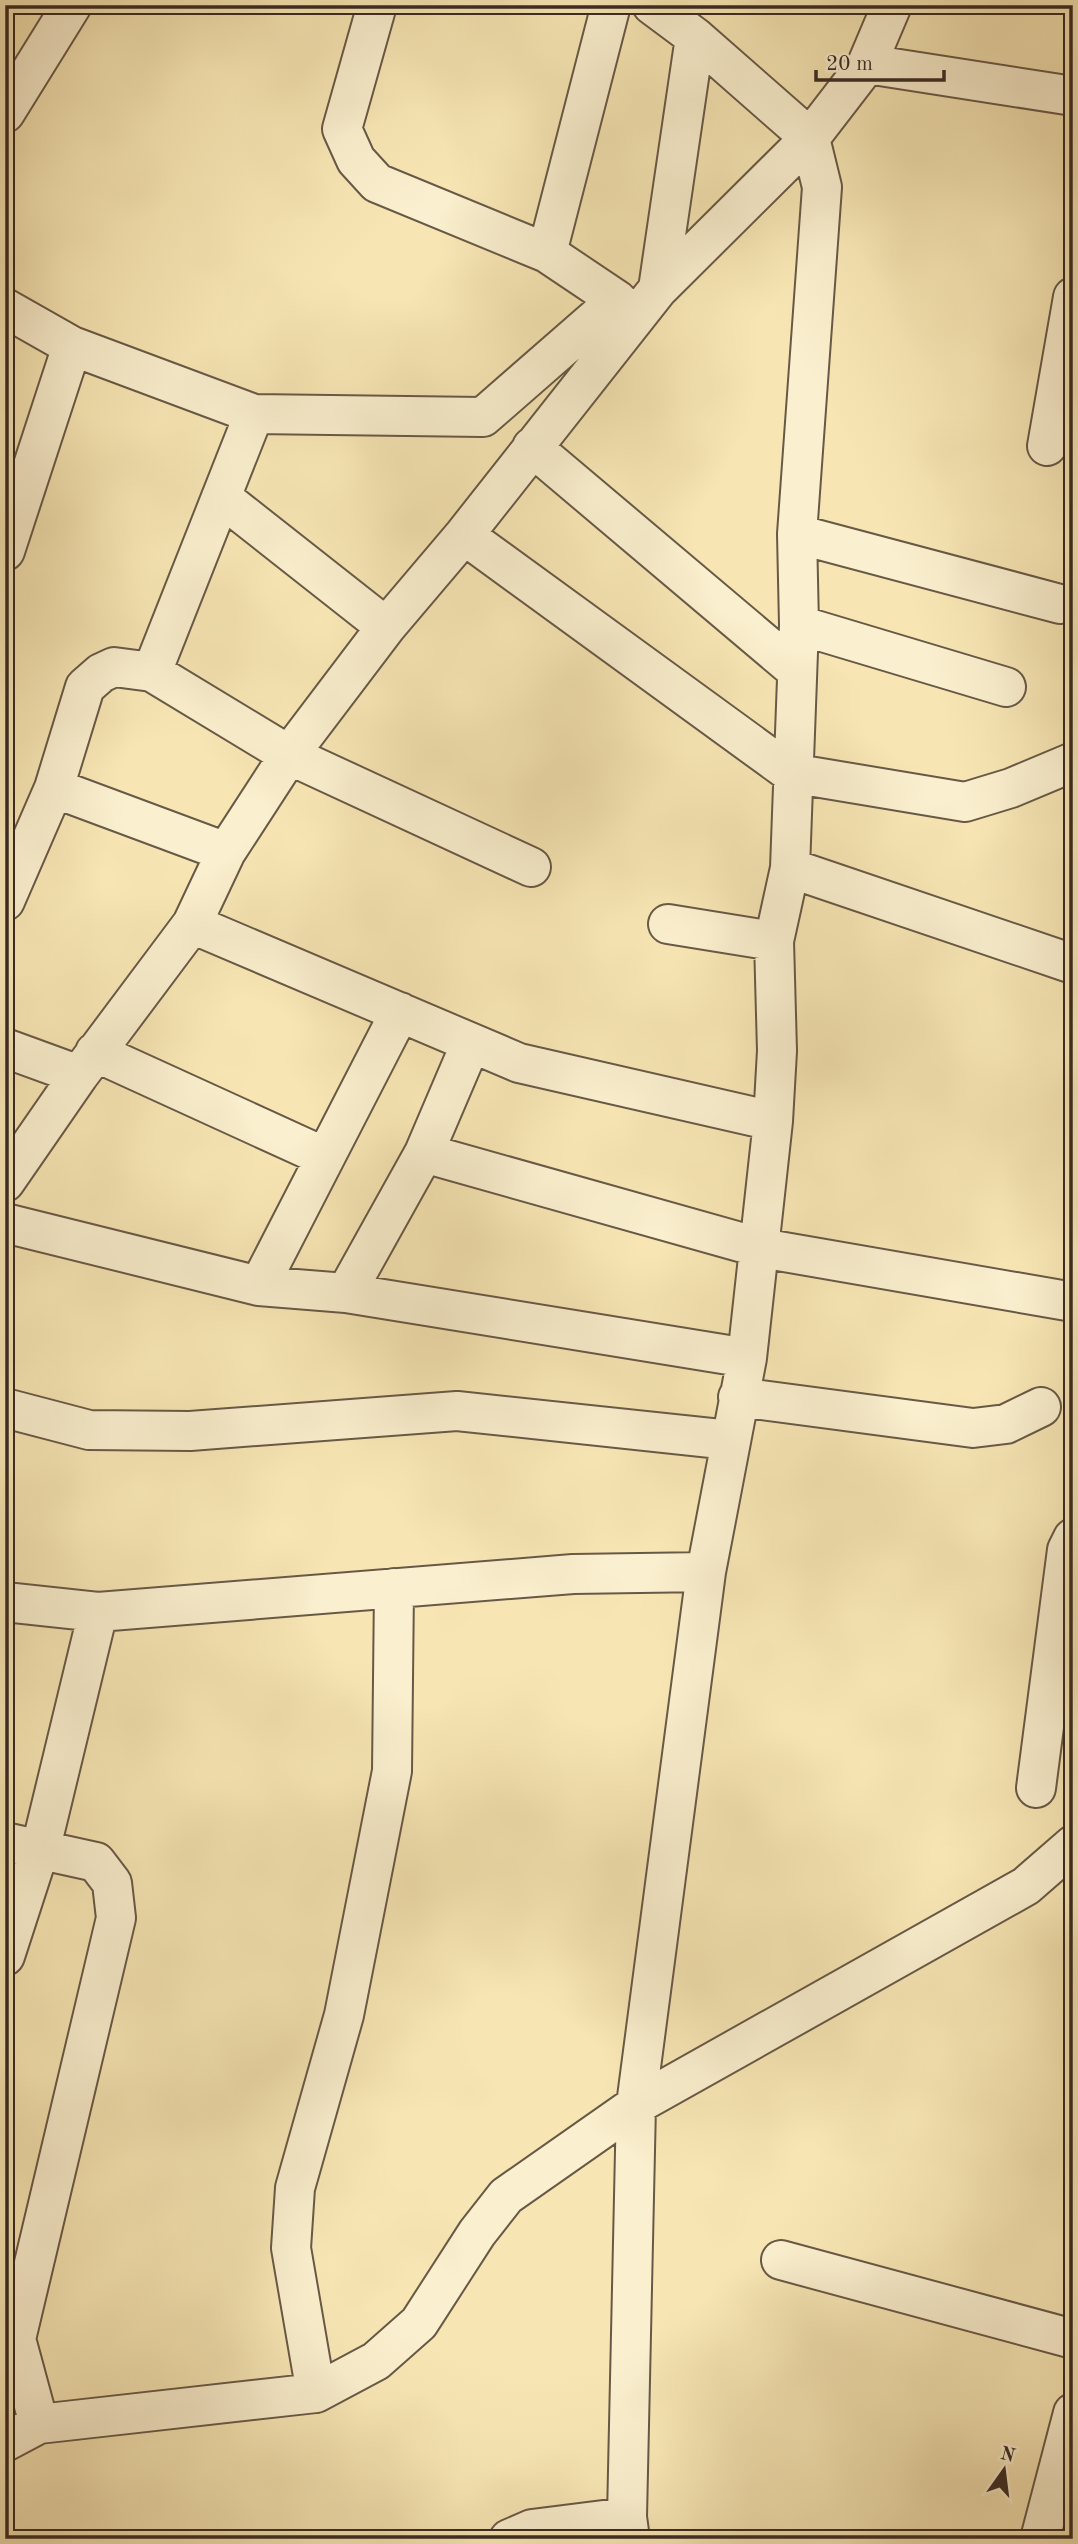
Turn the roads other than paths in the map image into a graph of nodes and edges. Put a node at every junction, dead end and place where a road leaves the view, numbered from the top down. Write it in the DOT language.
graph roads {
  1 [pos="72,5"];
  2 [pos="377,5"];
  3 [pos="611,5"];
  4 [pos="652,5"];
  5 [pos="892,5"];
  6 [pos="695,37"];
  7 [pos="867,64"];
  8 [pos="1073,96"];
  9 [pos="5,113"];
  10 [pos="810,138"];
  11 [pos="547,253"];
  12 [pos="637,303"];
  13 [pos="5,308"];
  14 [pos="1071,316"];
  15 [pos="72,346"];
  16 [pos="254,414"];
  17 [pos="1047,446"];
  18 [pos="533,447"];
  19 [pos="220,497"];
  20 [pos="797,534"];
  21 [pos="464,535"];
  22 [pos="5,551"];
  23 [pos="1059,604"];
  24 [pos="799,625"];
  25 [pos="387,627"];
  26 [pos="796,670"];
  27 [pos="152,672"];
  28 [pos="1006,687"];
  29 [pos="289,755"];
  30 [pos="1073,762"];
  31 [pos="791,773"];
  32 [pos="54,788"];
  33 [pos="226,852"];
  34 [pos="531,867"];
  35 [pos="790,868"];
  36 [pos="5,901"];
  37 [pos="192,924"];
  38 [pos="668,924"];
  39 [pos="774,942"];
  40 [pos="1073,964"];
  41 [pos="400,1012"];
  42 [pos="471,1043"];
  43 [pos="5,1048"];
  44 [pos="87,1064"];
  45 [pos="772,1121"];
  46 [pos="424,1153"];
  47 [pos="325,1157"];
  48 [pos="5,1182"];
  49 [pos="5,1223"];
  50 [pos="761,1248"];
  51 [pos="259,1286"];
  52 [pos="346,1293"];
  53 [pos="1073,1302"];
  54 [pos="747,1358"];
  55 [pos="738,1397"];
  56 [pos="1041,1407"];
  57 [pos="5,1408"];
  58 [pos="730,1440"];
  59 [pos="1073,1538"];
  60 [pos="706,1572"];
  61 [pos="394,1588"];
  62 [pos="5,1602"];
  63 [pos="98,1612"];
  64 [pos="1036,1788"];
  65 [pos="1073,1845"];
  66 [pos="23,1846"];
  67 [pos="5,1956"];
  68 [pos="636,2105"];
  69 [pos="781,2260"];
  70 [pos="10,2338"];
  71 [pos="1073,2339"];
  72 [pos="316,2393"];
  73 [pos="1073,2413"];
  74 [pos="39,2424"];
  75 [pos="5,2442"];
  76 [pos="629,2528"];
  77 [pos="524,2536"];
  78 [pos="1040,2539"];
  1 -- 9 [label="street"];
  2 -- 11 [label="street"];
  3 -- 11 [label="street"];
  4 -- 6 [label="street"];
  5 -- 7 [label="street"];
  6 -- 10 [label="street"];
  6 -- 12 [label="street"];
  7 -- 8 [label="street"];
  7 -- 10 [label="street"];
  10 -- 12 [label="street"];
  10 -- 20 [label="street"];
  11 -- 12 [label="street"];
  12 -- 16 [label="street"];
  12 -- 18 [label="street"];
  13 -- 15 [label="street"];
  14 -- 17 [label="street"];
  15 -- 16 [label="street"];
  15 -- 22 [label="street"];
  16 -- 19 [label="street"];
  18 -- 21 [label="street"];
  18 -- 26 [label="street"];
  19 -- 25 [label="street"];
  19 -- 27 [label="street"];
  20 -- 23 [label="street"];
  20 -- 24 [label="street"];
  21 -- 25 [label="street"];
  21 -- 31 [label="street"];
  24 -- 26 [label="street"];
  24 -- 28 [label="street"];
  25 -- 29 [label="street"];
  26 -- 31 [label="street"];
  27 -- 29 [label="street"];
  27 -- 32 [label="street"];
  29 -- 33 [label="street"];
  29 -- 34 [label="street"];
  30 -- 31 [label="street"];
  31 -- 35 [label="street"];
  32 -- 33 [label="street"];
  32 -- 36 [label="street"];
  33 -- 37 [label="street"];
  35 -- 39 [label="street"];
  35 -- 40 [label="street"];
  37 -- 41 [label="street"];
  37 -- 44 [label="street"];
  38 -- 39 [label="street"];
  39 -- 45 [label="street"];
  41 -- 42 [label="street"];
  41 -- 47 [label="street"];
  42 -- 45 [label="street"];
  42 -- 46 [label="street"];
  43 -- 44 [label="street"];
  44 -- 47 [label="street"];
  44 -- 48 [label="street"];
  45 -- 50 [label="street"];
  46 -- 50 [label="street"];
  46 -- 52 [label="street"];
  47 -- 51 [label="street"];
  49 -- 51 [label="street"];
  50 -- 53 [label="street"];
  50 -- 54 [label="street"];
  51 -- 52 [label="street"];
  52 -- 54 [label="street"];
  54 -- 55 [label="street"];
  55 -- 56 [label="street"];
  55 -- 58 [label="street"];
  57 -- 58 [label="street"];
  58 -- 60 [label="street"];
  59 -- 64 [label="street"];
  60 -- 61 [label="street"];
  60 -- 68 [label="street"];
  61 -- 63 [label="street"];
  61 -- 72 [label="street"];
  62 -- 63 [label="street"];
  63 -- 66 [label="street"];
  65 -- 68 [label="street"];
  66 -- 67 [label="street"];
  66 -- 70 [label="street"];
  68 -- 72 [label="street"];
  68 -- 76 [label="street"];
  69 -- 71 [label="street"];
  70 -- 74 [label="street"];
  72 -- 74 [label="street"];
  73 -- 78 [label="street"];
  74 -- 75 [label="street"];
  76 -- 77 [label="street"];
}
